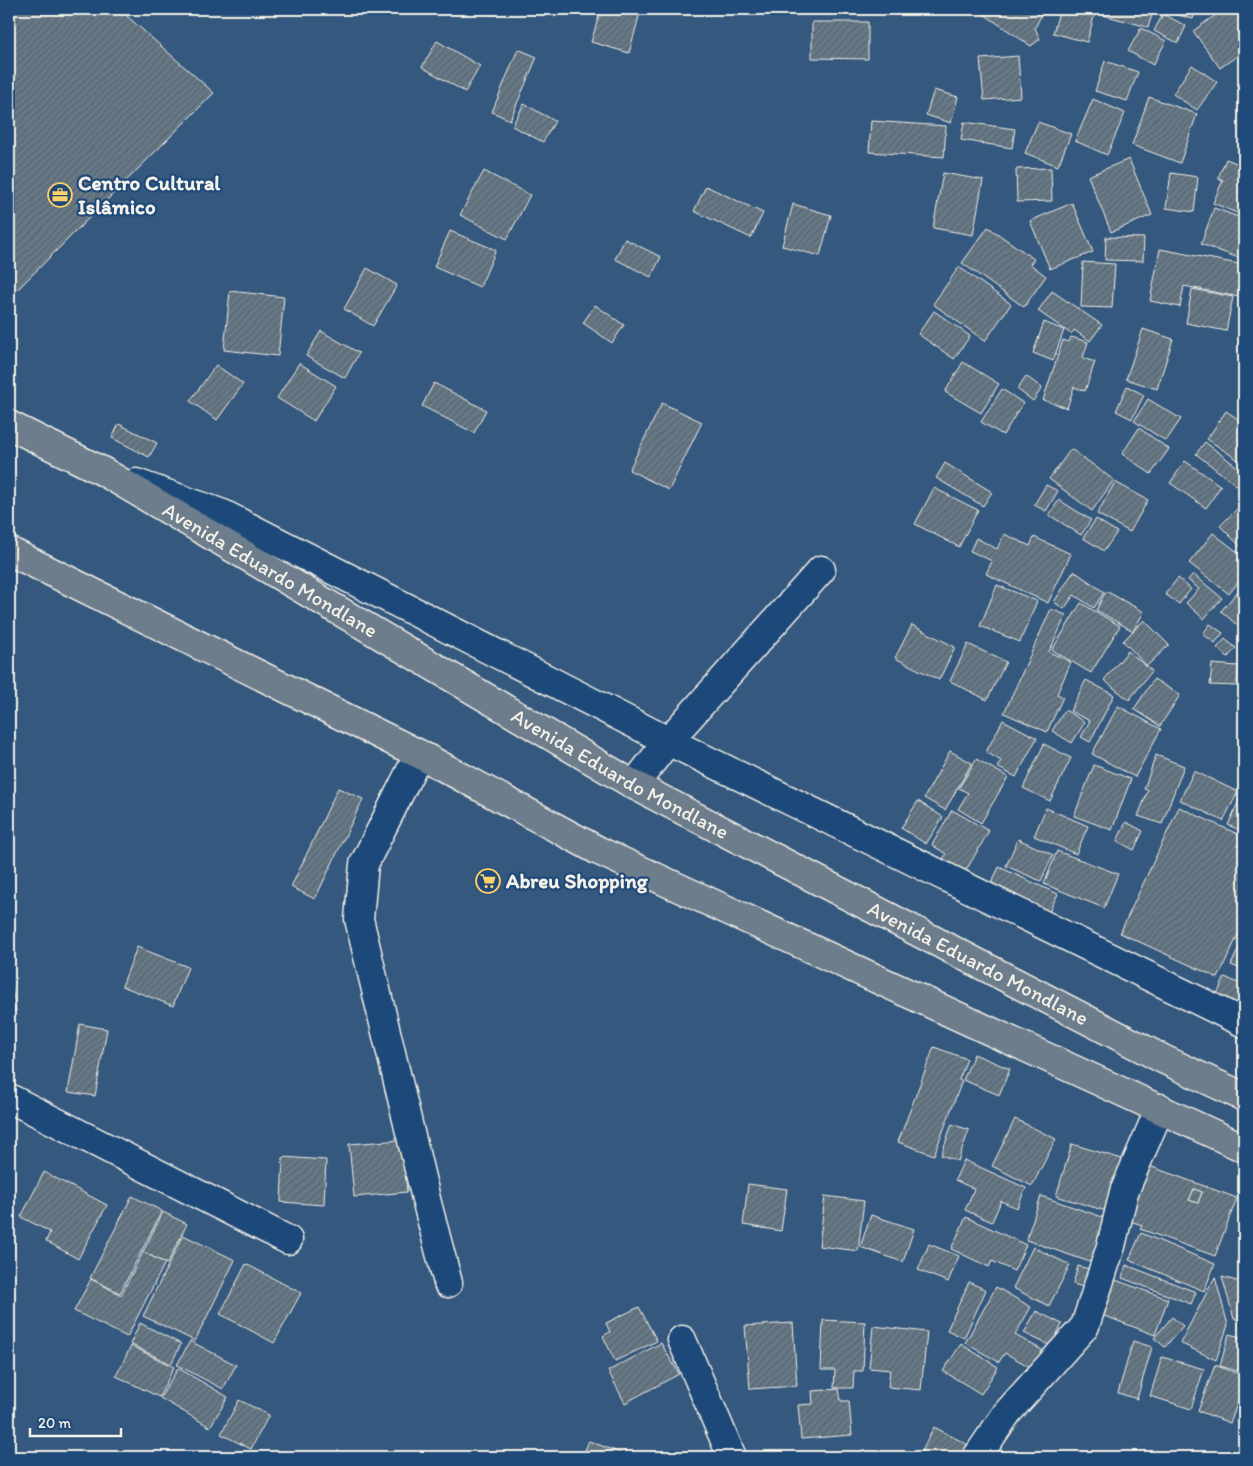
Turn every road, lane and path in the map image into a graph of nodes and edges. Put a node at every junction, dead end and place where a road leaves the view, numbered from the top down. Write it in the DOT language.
graph roads {
  1 [pos="9,425"];
  2 [pos="104,472"];
  3 [pos="9,551"];
  4 [pos="821,570"];
  5 [pos="668,741"];
  6 [pos="419,754"];
  7 [pos="634,785"];
  8 [pos="1244,1023"];
  9 [pos="1244,1097"];
  10 [pos="9,1098"];
  11 [pos="1160,1108"];
  12 [pos="1244,1148"];
  13 [pos="288,1240"];
  14 [pos="448,1283"];
  15 [pos="682,1340"];
  16 [pos="732,1457"];
  17 [pos="977,1457"];
  1 -- 2 [label="main road, Avenida Eduardo Mondlane"];
  2 -- 5 [label="street"];
  2 -- 7 [label="main road, Avenida Eduardo Mondlane"];
  3 -- 6 [label="main road"];
  4 -- 5 [label="street"];
  5 -- 7 [label="street"];
  5 -- 8 [label="street"];
  6 -- 11 [label="main road"];
  6 -- 14 [label="street"];
  7 -- 9 [label="main road, Avenida Eduardo Mondlane"];
  10 -- 13 [label="street"];
  11 -- 12 [label="main road"];
  11 -- 17 [label="street"];
  15 -- 16 [label="street"];
}
